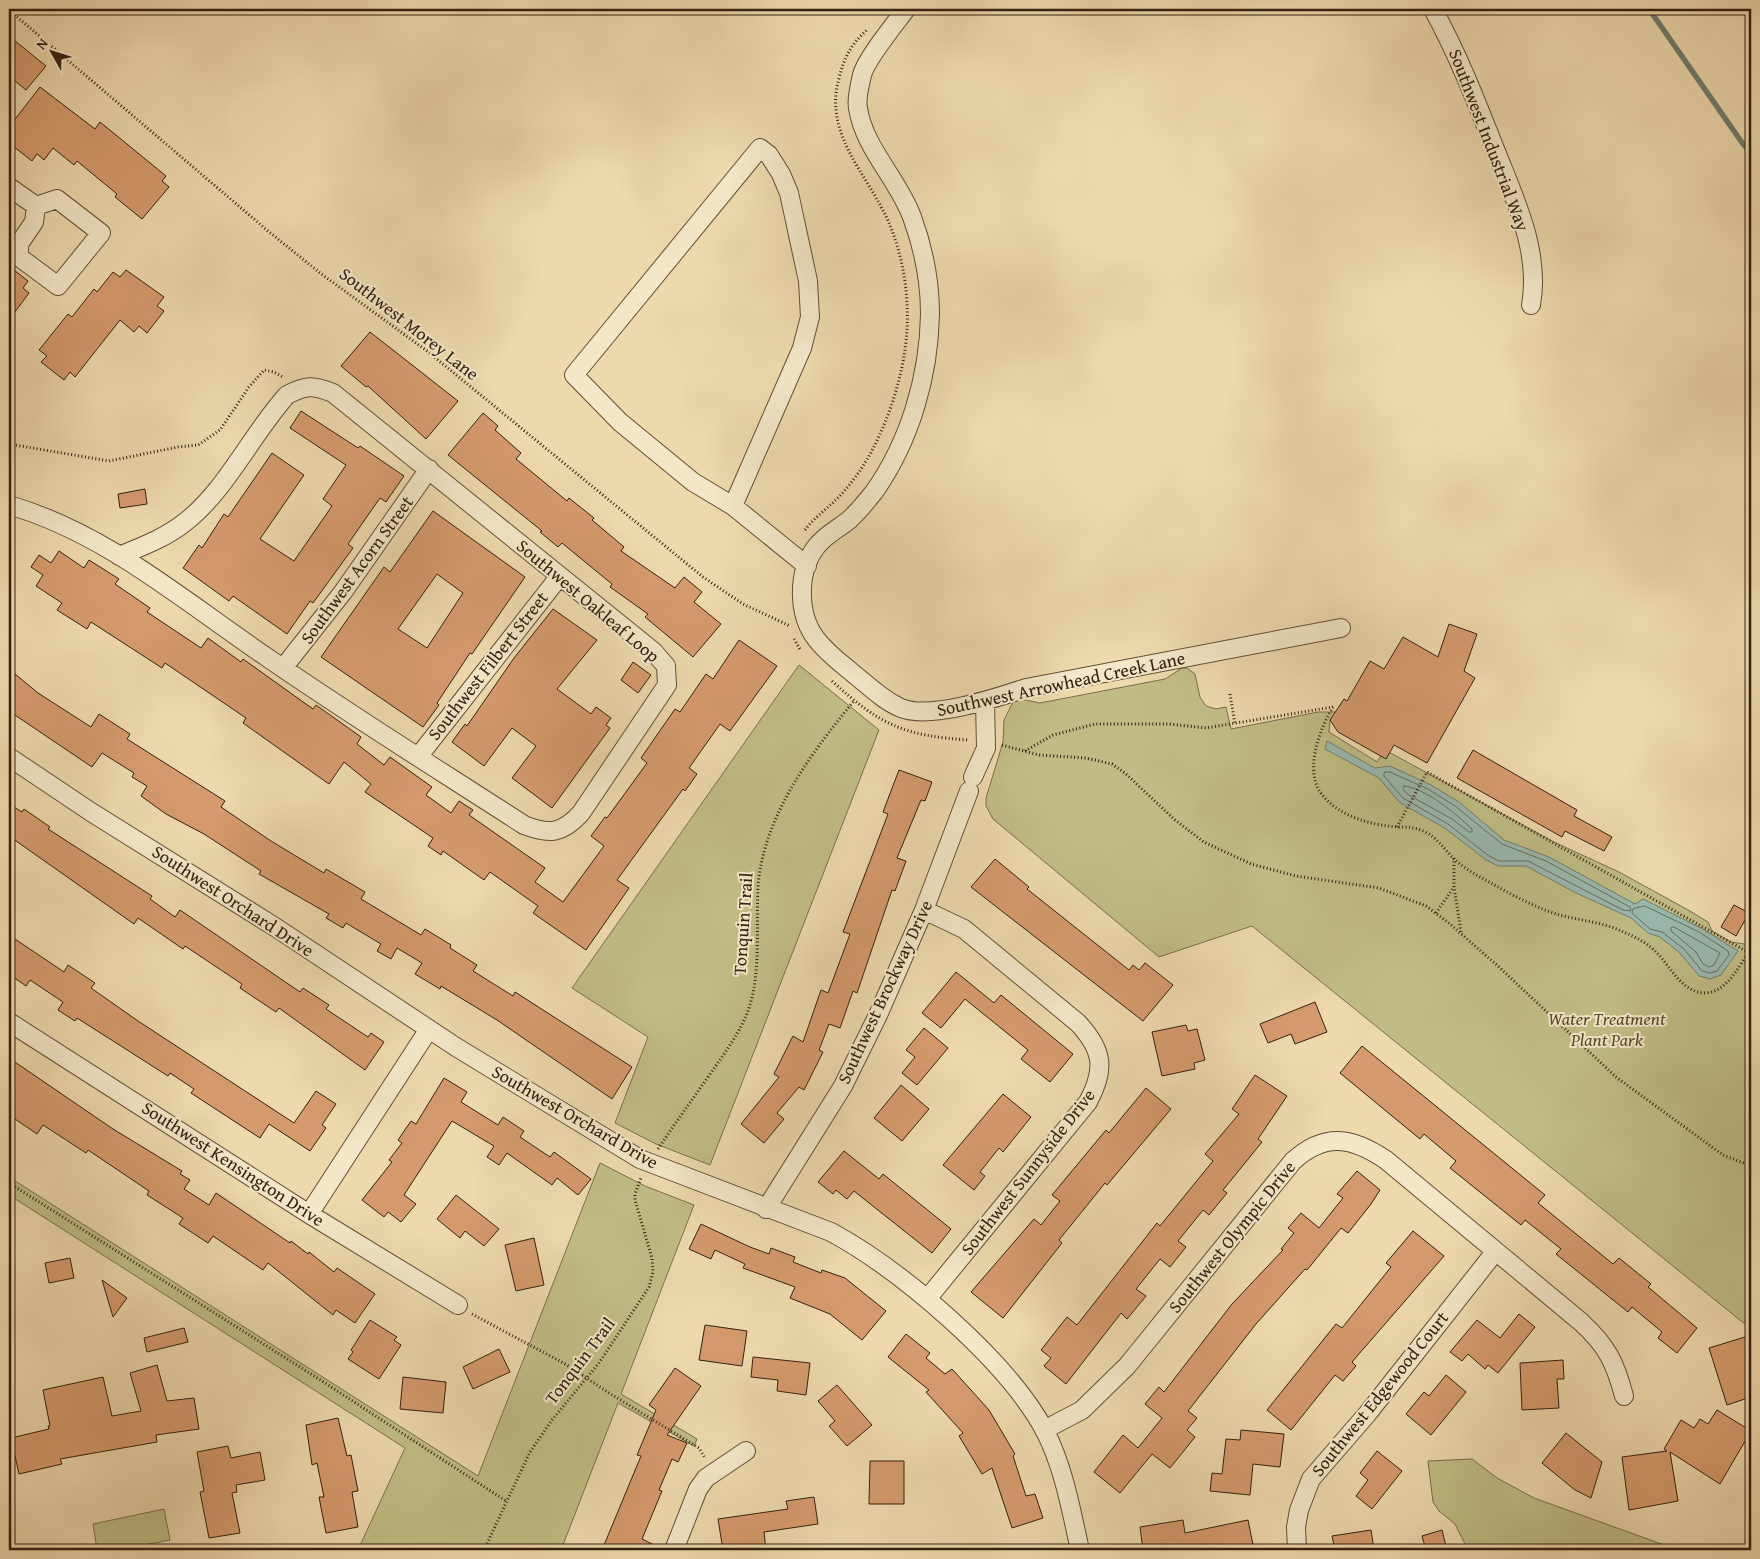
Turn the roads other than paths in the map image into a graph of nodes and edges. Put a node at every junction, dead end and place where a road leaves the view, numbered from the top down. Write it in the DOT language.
graph roads {
  1 [pos="906,9"];
  2 [pos="1433,9"];
  3 [pos="9,187"];
  4 [pos="36,206"];
  5 [pos="1531,305"];
  6 [pos="429,470"];
  7 [pos="9,505"];
  8 [pos="733,506"];
  9 [pos="119,556"];
  10 [pos="807,566"];
  11 [pos="559,577"];
  12 [pos="1341,628"];
  13 [pos="283,668"];
  14 [pos="985,701"];
  15 [pos="418,756"];
  16 [pos="9,757"];
  17 [pos="924,910"];
  18 [pos="9,1022"];
  19 [pos="429,1029"];
  20 [pos="766,1209"];
  21 [pos="309,1214"];
  22 [pos="1495,1252"];
  23 [pos="926,1299"];
  24 [pos="458,1306"];
  25 [pos="1624,1396"];
  26 [pos="1044,1430"];
  27 [pos="746,1451"];
  28 [pos="674,1550"];
  29 [pos="1080,1550"];
  30 [pos="1297,1550"];
  1 -- 10 [label="street, Southwest Arrowhead Creek Lane"];
  2 -- 5 [label="street, Southwest Industrial Way"];
  3 -- 4 [label="street"];
  4 -- 4 [label="street"];
  6 -- 9 [label="street, Southwest Oakleaf Loop"];
  6 -- 11 [label="street, Southwest Oakleaf Loop"];
  6 -- 13 [label="street, Southwest Acorn Street"];
  7 -- 9 [label="street, Southwest Oakleaf Loop"];
  8 -- 8 [label="street"];
  8 -- 10 [label="street"];
  9 -- 13 [label="street, Southwest Oakleaf Loop"];
  10 -- 14 [label="street, Southwest Arrowhead Creek Lane"];
  11 -- 15 [label="street, Southwest Filbert Street"];
  11 -- 15 [label="street, Southwest Oakleaf Loop"];
  12 -- 14 [label="street, Southwest Arrowhead Creek Lane"];
  13 -- 15 [label="street, Southwest Oakleaf Loop"];
  14 -- 17 [label="street, Southwest Brockway Drive"];
  16 -- 19 [label="street, Southwest Orchard Drive"];
  17 -- 20 [label="street, Southwest Brockway Drive"];
  17 -- 23 [label="street, Southwest Sunnyside Drive"];
  18 -- 21 [label="street, Southwest Kensington Drive"];
  19 -- 20 [label="street, Southwest Orchard Drive"];
  19 -- 21 [label="street"];
  20 -- 23 [label="street, Southwest Orchard Drive"];
  21 -- 24 [label="street, Southwest Kensington Drive"];
  22 -- 25 [label="street, Southwest Olympic Drive"];
  22 -- 26 [label="street, Southwest Olympic Drive"];
  22 -- 30 [label="street, Southwest Edgewood Court"];
  23 -- 26 [label="street, Southwest Orchard Drive"];
  26 -- 29 [label="street, Southwest Orchard Drive"];
  27 -- 28 [label="street"];
}
